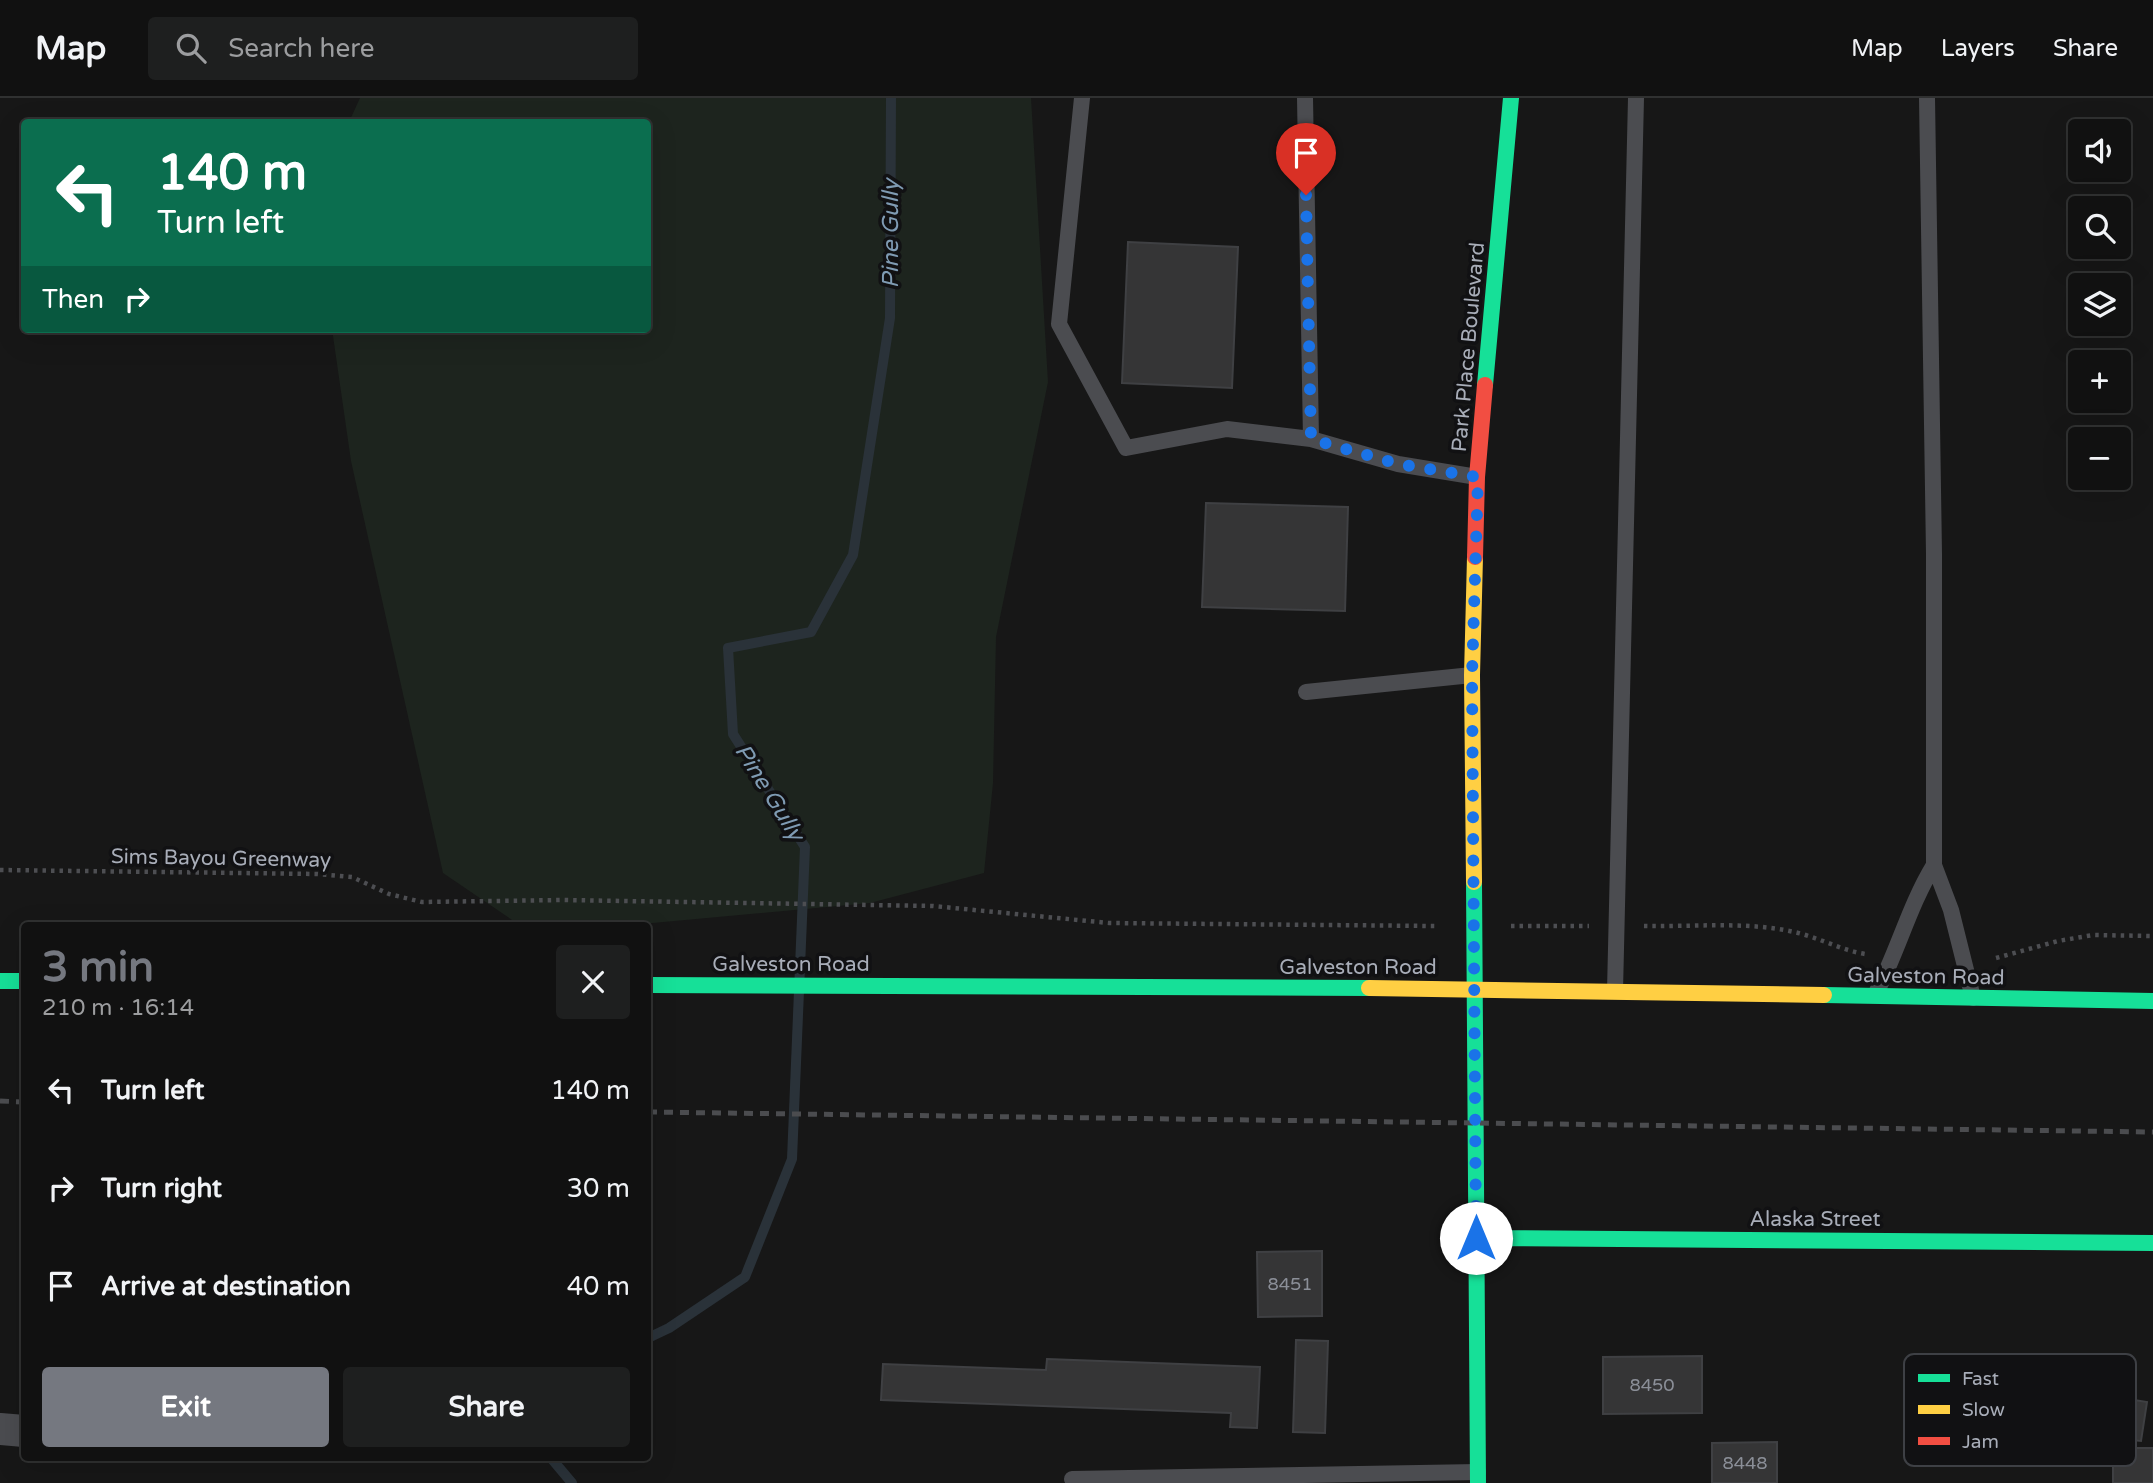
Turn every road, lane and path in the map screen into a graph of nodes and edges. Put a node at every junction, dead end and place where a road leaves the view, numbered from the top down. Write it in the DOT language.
graph roads {
  1 [pos="1082,98"];
  2 [pos="1305,98"];
  3 [pos="1511,98"];
  4 [pos="1636,98"];
  5 [pos="1927,98"];
  6 [pos="1311,439"];
  7 [pos="1478,477"];
  8 [pos="1472,676"];
  9 [pos="1306,692"];
  10 [pos="1934,865"];
  11 [pos="0,870"];
  12 [pos="1428,926"];
  13 [pos="1517,926"];
  14 [pos="1595,926"];
  15 [pos="1642,926"];
  16 [pos="2153,936"];
  17 [pos="1870,955"];
  18 [pos="1988,960"];
  19 [pos="0,981"];
  20 [pos="21,981"];
  21 [pos="651,985"];
  22 [pos="1475,988"];
  23 [pos="1615,991"];
  24 [pos="1874,996"];
  25 [pos="1973,998"];
  26 [pos="2153,1001"];
  27 [pos="1476,1238"];
  28 [pos="2153,1243"];
  29 [pos="0,1429"];
  30 [pos="21,1431"];
  31 [pos="1478,1478"];
  32 [pos="1072,1479"];
  1 -- 6 [label="lane"];
  2 -- 6 [label="lane"];
  3 -- 7 [label="street, Park Place Boulevard"];
  4 -- 23 [label="lane"];
  5 -- 10 [label="lane"];
  6 -- 7 [label="lane"];
  7 -- 8 [label="street, Park Place Boulevard"];
  8 -- 9 [label="lane"];
  8 -- 22 [label="street, Park Place Boulevard"];
  10 -- 24 [label="lane"];
  10 -- 25 [label="lane"];
  11 -- 12 [label="path, Sims Bayou Greenway"];
  13 -- 14 [label="path"];
  15 -- 17 [label="path"];
  16 -- 18 [label="path"];
  19 -- 20 [label="street"];
  21 -- 22 [label="street, Galveston Road"];
  22 -- 23 [label="street, Galveston Road"];
  22 -- 27 [label="street, Park Place Boulevard"];
  23 -- 24 [label="street, Galveston Road"];
  24 -- 25 [label="street, Galveston Road"];
  25 -- 26 [label="street, Galveston Road"];
  27 -- 28 [label="street, Alaska Street"];
  27 -- 31 [label="street, Park Place Boulevard"];
  29 -- 30 [label="street"];
  31 -- 32 [label="lane"];
}
